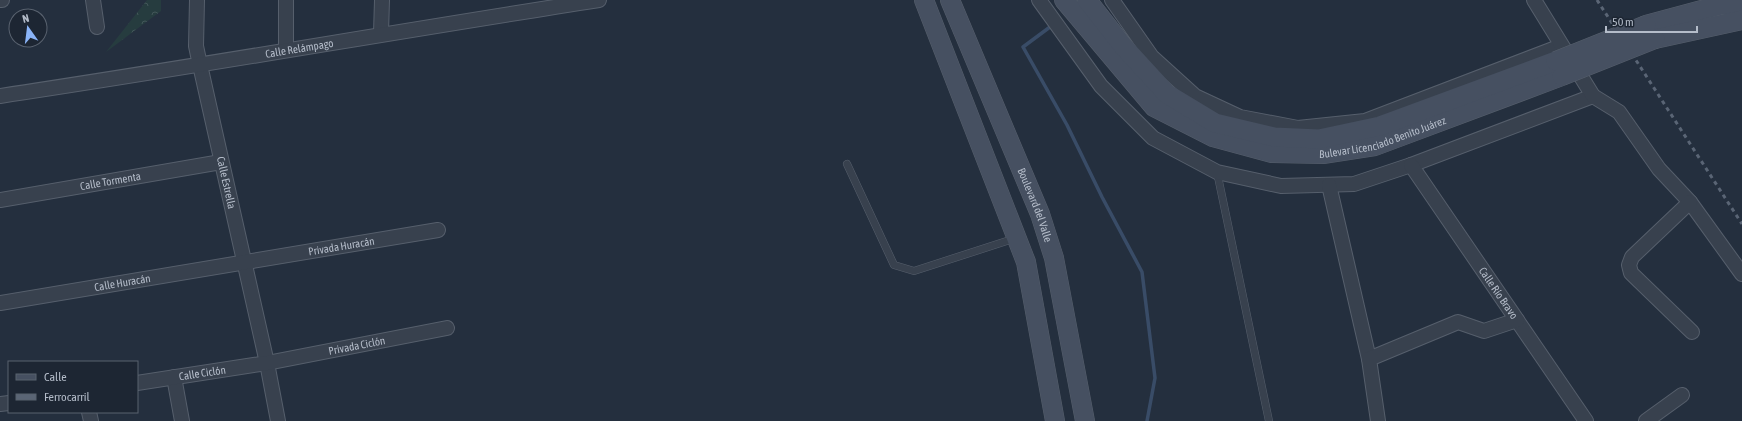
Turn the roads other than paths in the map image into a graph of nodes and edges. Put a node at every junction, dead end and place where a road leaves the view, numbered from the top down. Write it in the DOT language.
graph roads {
  1 [pos="93,0"];
  2 [pos="197,0"];
  3 [pos="286,0"];
  4 [pos="382,0"];
  5 [pos="599,0"];
  6 [pos="924,0"];
  7 [pos="950,0"];
  8 [pos="1039,0"];
  9 [pos="1064,0"];
  10 [pos="1088,0"];
  11 [pos="1112,0"];
  12 [pos="1534,0"];
  13 [pos="556,3"];
  14 [pos="1742,4"];
  15 [pos="1742,20"];
  16 [pos="96,27"];
  17 [pos="1650,32"];
  18 [pos="381,33"];
  19 [pos="286,50"];
  20 [pos="1560,61"];
  21 [pos="200,66"];
  22 [pos="0,96"];
  23 [pos="1593,96"];
  24 [pos="221,162"];
  25 [pos="847,164"];
  26 [pos="1411,165"];
  27 [pos="1217,172"];
  28 [pos="1329,184"];
  29 [pos="0,200"];
  30 [pos="1690,202"];
  31 [pos="438,230"];
  32 [pos="1017,238"];
  33 [pos="244,261"];
  34 [pos="1742,274"];
  35 [pos="0,303"];
  36 [pos="1517,320"];
  37 [pos="447,328"];
  38 [pos="1692,332"];
  39 [pos="1369,359"];
  40 [pos="267,363"];
  41 [pos="174,376"];
  42 [pos="138,383"];
  43 [pos="1682,395"];
  44 [pos="182,421"];
  45 [pos="278,421"];
  46 [pos="1055,421"];
  47 [pos="1085,421"];
  48 [pos="1269,421"];
  49 [pos="1378,421"];
  50 [pos="1586,421"];
  51 [pos="1646,421"];
  1 -- 16 [label="street"];
  2 -- 21 [label="street, Calle Estrella"];
  3 -- 19 [label="street"];
  4 -- 18 [label="street"];
  5 -- 13 [label="street, Calle Relámpago"];
  6 -- 32 [label="street"];
  7 -- 47 [label="street, Boulevard del Valle"];
  8 -- 27 [label="street"];
  9 -- 20 [label="street, Bulevar Licenciado Benito Juárez"];
  10 -- 20 [label="street, Bulevar Licenciado Benito Juárez"];
  11 -- 20 [label="street"];
  12 -- 20 [label="street"];
  13 -- 18 [label="street, Calle Relámpago"];
  14 -- 17 [label="street, Bulevar Licenciado Benito Juárez"];
  15 -- 17 [label="street, Bulevar Licenciado Benito Juárez"];
  17 -- 20 [label="street, Bulevar Licenciado Benito Juárez, bridge"];
  18 -- 19 [label="street, Calle Relámpago"];
  19 -- 21 [label="street, Calle Relámpago"];
  20 -- 23 [label="street"];
  21 -- 22 [label="street, Calle Relámpago"];
  21 -- 24 [label="street, Calle Estrella"];
  23 -- 26 [label="street"];
  23 -- 30 [label="street"];
  24 -- 29 [label="street, Calle Tormenta"];
  24 -- 33 [label="street, Calle Estrella"];
  25 -- 32 [label="lane"];
  26 -- 28 [label="street"];
  26 -- 36 [label="street, Calle Río Bravo"];
  27 -- 28 [label="street"];
  27 -- 48 [label="lane"];
  28 -- 39 [label="street"];
  30 -- 34 [label="street"];
  30 -- 38 [label="street"];
  31 -- 33 [label="street, Privada Huracán"];
  32 -- 46 [label="street"];
  33 -- 35 [label="street, Calle Huracán"];
  33 -- 40 [label="street, Calle Estrella"];
  36 -- 39 [label="street"];
  36 -- 50 [label="street, Calle Río Bravo"];
  37 -- 40 [label="street, Privada Ciclón"];
  39 -- 49 [label="street"];
  40 -- 41 [label="street, Calle Ciclón"];
  40 -- 45 [label="street, Calle Estrella"];
  41 -- 42 [label="street, Calle Ciclón"];
  41 -- 44 [label="street"];
  43 -- 51 [label="street"];
}
